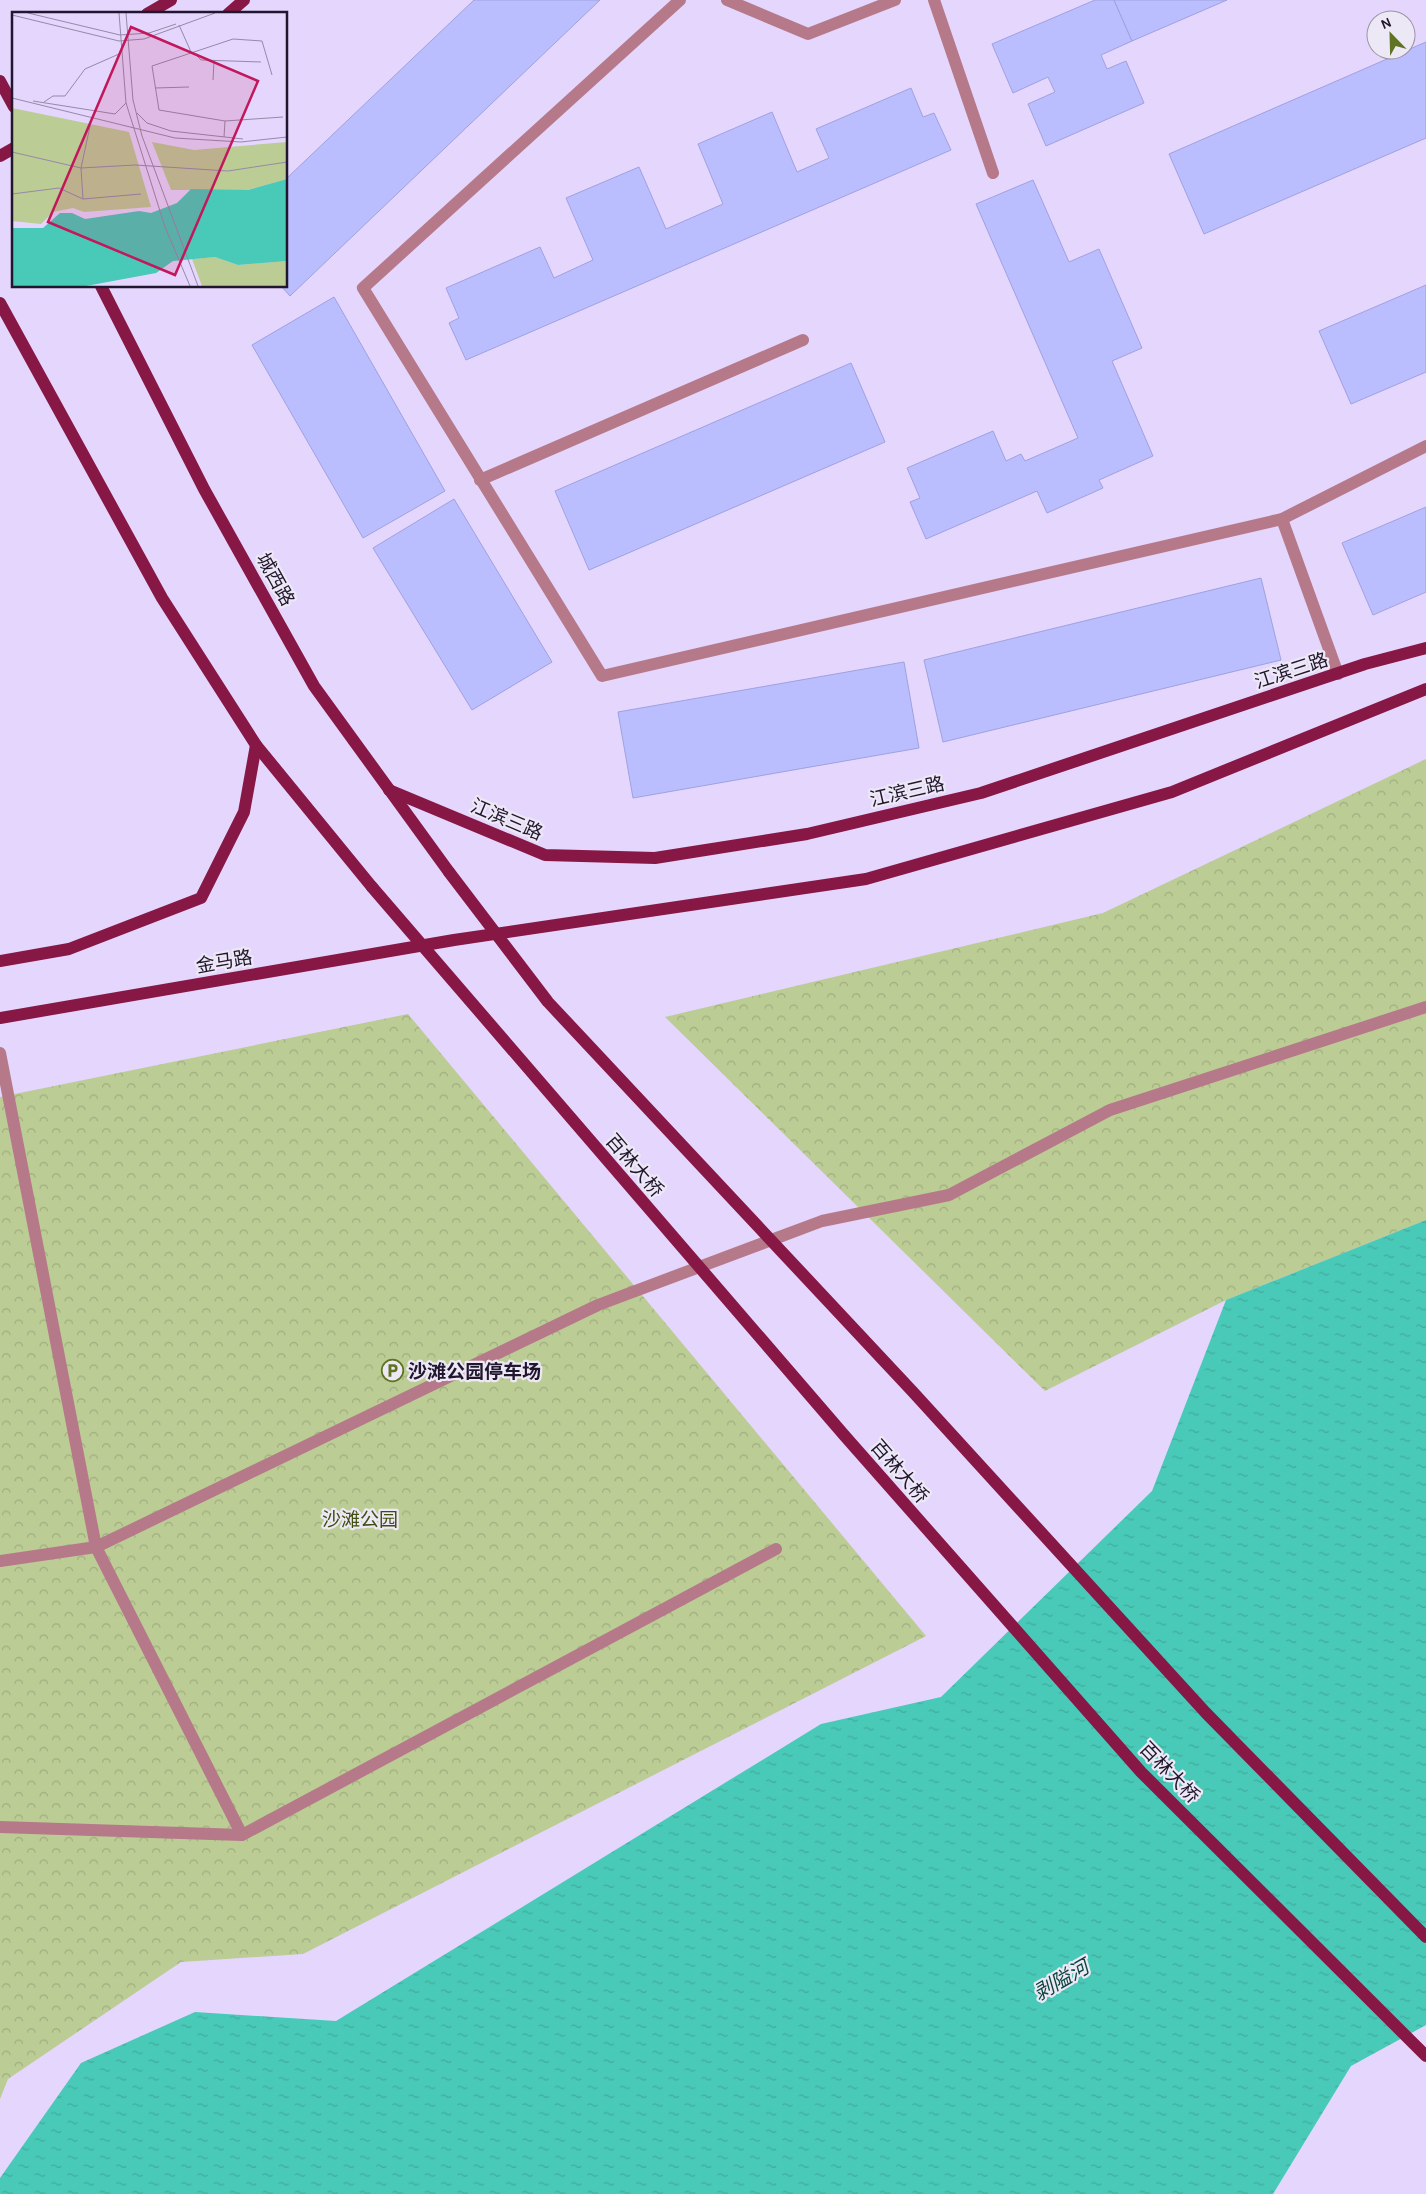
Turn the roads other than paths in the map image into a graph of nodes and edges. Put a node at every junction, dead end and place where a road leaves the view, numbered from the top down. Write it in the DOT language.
graph roads {
  1 [pos="171,0"];
  2 [pos="244,0"];
  3 [pos="680,0"];
  4 [pos="727,0"];
  5 [pos="895,0"];
  6 [pos="934,0"];
  7 [pos="150,12"];
  8 [pos="230,12"];
  9 [pos="0,81"];
  10 [pos="9,98"];
  11 [pos="12,149"];
  12 [pos="0,156"];
  13 [pos="993,173"];
  14 [pos="101,288"];
  15 [pos="0,303"];
  16 [pos="803,340"];
  17 [pos="1426,446"];
  18 [pos="480,480"];
  19 [pos="1282,519"];
  20 [pos="1426,648"];
  21 [pos="1338,674"];
  22 [pos="1426,689"];
  23 [pos="256,745"];
  24 [pos="389,790"];
  25 [pos="0,960"];
  26 [pos="1426,1007"];
  27 [pos="0,1018"];
  28 [pos="0,1053"];
  29 [pos="96,1547"];
  30 [pos="776,1549"];
  31 [pos="0,1561"];
  32 [pos="0,1828"];
  33 [pos="242,1835"];
  34 [pos="1426,1937"];
  35 [pos="1426,2056"];
  1 -- 7 [label="main road"];
  2 -- 8 [label="main road"];
  3 -- 18 [label="street"];
  4 -- 5 [label="street"];
  6 -- 13 [label="street"];
  9 -- 10 [label="main road"];
  11 -- 12 [label="main road"];
  14 -- 24 [label="main road, 城西路"];
  15 -- 23 [label="main road, 百林大桥"];
  16 -- 18 [label="street"];
  17 -- 19 [label="street"];
  18 -- 19 [label="street"];
  19 -- 21 [label="street"];
  20 -- 21 [label="main road, 江滨三路"];
  21 -- 24 [label="main road, 江滨三路"];
  22 -- 27 [label="main road, 金马路"];
  23 -- 25 [label="main road"];
  23 -- 35 [label="main road, 百林大桥, bridge"];
  24 -- 34 [label="main road, 城西路, bridge"];
  26 -- 29 [label="street"];
  28 -- 29 [label="street"];
  29 -- 31 [label="street"];
  29 -- 33 [label="street"];
  30 -- 33 [label="street"];
  32 -- 33 [label="street"];
}
